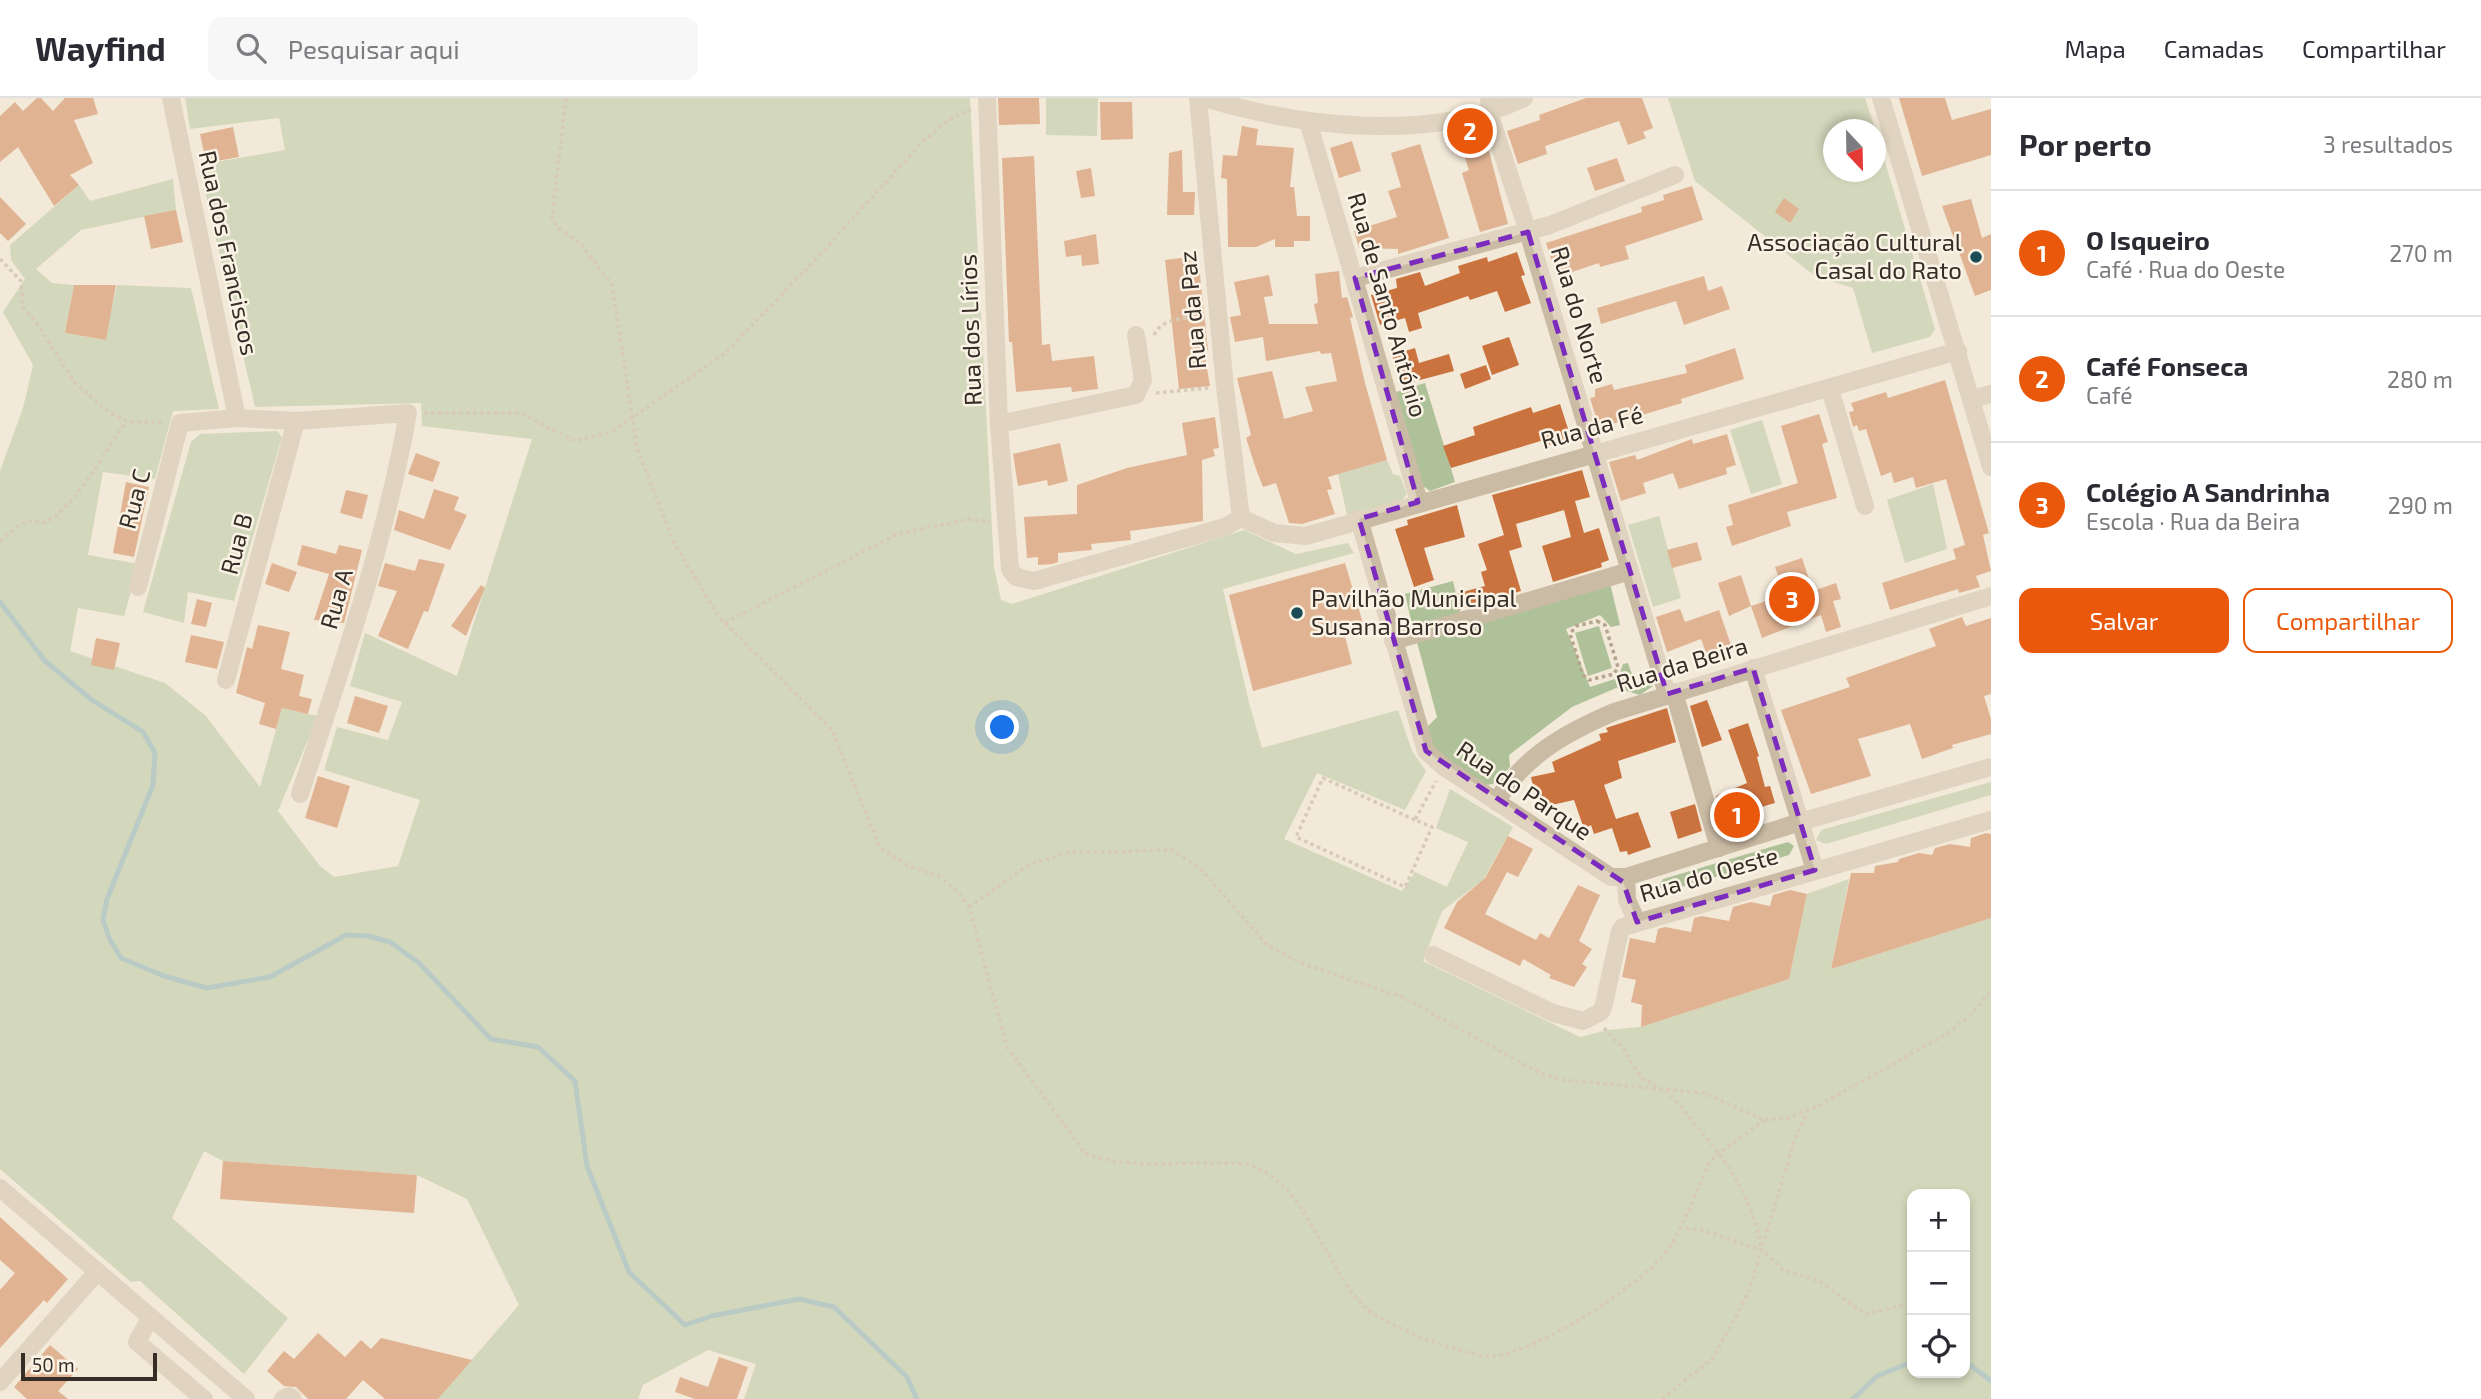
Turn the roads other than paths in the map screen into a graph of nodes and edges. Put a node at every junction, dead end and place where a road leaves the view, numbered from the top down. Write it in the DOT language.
graph roads {
  1 [pos="171,98"];
  2 [pos="1198,98"];
  3 [pos="1204,98"];
  4 [pos="1524,98"];
  5 [pos="1881,98"];
  6 [pos="987,102"];
  7 [pos="1489,105"];
  8 [pos="1308,121"];
  9 [pos="1675,175"];
  10 [pos="1528,232"];
  11 [pos="1355,278"];
  12 [pos="1136,335"];
  13 [pos="1958,351"];
  14 [pos="1830,389"];
  15 [pos="1991,394"];
  16 [pos="1972,399"];
  17 [pos="237,418"];
  18 [pos="296,421"];
  19 [pos="999,424"];
  20 [pos="1594,452"];
  21 [pos="1991,467"];
  22 [pos="1419,502"];
  23 [pos="1865,506"];
  24 [pos="1241,518"];
  25 [pos="1359,519"];
  26 [pos="1630,571"];
  27 [pos="138,587"];
  28 [pos="1991,596"];
  29 [pos="1393,641"];
  30 [pos="1753,668"];
  31 [pos="226,680"];
  32 [pos="1670,693"];
  33 [pos="1991,768"];
  34 [pos="299,794"];
  35 [pos="1496,802"];
  36 [pos="1991,820"];
  37 [pos="1800,822"];
  38 [pos="1719,848"];
  39 [pos="1815,870"];
  40 [pos="1626,877"];
  41 [pos="1637,922"];
  42 [pos="1433,955"];
  43 [pos="2,1193"];
  44 [pos="97,1272"];
  45 [pos="150,1318"];
  46 [pos="0,1382"];
  47 [pos="204,1399"];
  48 [pos="246,1399"];
  49 [pos="283,1399"];
  50 [pos="293,1399"];
  1 -- 17 [label="street, Rua dos Franciscos"];
  2 -- 24 [label="street, Rua da Paz"];
  3 -- 8 [label="street"];
  4 -- 7 [label="street"];
  5 -- 13 [label="street"];
  6 -- 19 [label="street, Rua dos Lírios"];
  7 -- 8 [label="street"];
  7 -- 10 [label="street, Rua do Norte"];
  8 -- 11 [label="street, Rua de Santo António"];
  9 -- 10 [label="street"];
  10 -- 11 [label="street"];
  10 -- 20 [label="street, Rua do Norte"];
  11 -- 22 [label="street, Rua de Santo António"];
  12 -- 19 [label="street"];
  13 -- 14 [label="street, Rua da Fé"];
  13 -- 16 [label="street"];
  14 -- 20 [label="street, Rua da Fé"];
  14 -- 23 [label="street"];
  15 -- 16 [label="street"];
  16 -- 21 [label="street"];
  17 -- 18 [label="street"];
  17 -- 27 [label="street, Rua C"];
  18 -- 31 [label="street, Rua B"];
  18 -- 34 [label="street, Rua A"];
  19 -- 24 [label="street, Rua dos Lírios"];
  20 -- 22 [label="street, Rua da Fé"];
  20 -- 26 [label="street, Rua do Norte"];
  22 -- 25 [label="street, Rua da Fé"];
  24 -- 25 [label="street, Rua da Fé"];
  25 -- 29 [label="street, Rua do Parque"];
  26 -- 29 [label="street"];
  26 -- 32 [label="street, Rua do Norte"];
  28 -- 30 [label="street, Rua da Beira"];
  29 -- 35 [label="street, Rua do Parque"];
  30 -- 32 [label="street, Rua da Beira"];
  30 -- 37 [label="street"];
  32 -- 35 [label="street, Rua da Beira"];
  32 -- 38 [label="street, Rua do Norte"];
  33 -- 37 [label="street, Rua do Oeste"];
  35 -- 40 [label="street, Rua do Parque"];
  36 -- 39 [label="street, Rua do Oeste"];
  37 -- 38 [label="street, Rua do Oeste"];
  37 -- 39 [label="street, Rua do Oeste"];
  38 -- 40 [label="street, Rua do Oeste"];
  39 -- 41 [label="street, Rua do Oeste"];
  40 -- 41 [label="street, Rua do Oeste"];
  41 -- 42 [label="street"];
  43 -- 44 [label="street"];
  44 -- 45 [label="street"];
  44 -- 46 [label="street"];
  45 -- 47 [label="street"];
  45 -- 48 [label="street"];
  49 -- 50 [label="street"];
}
